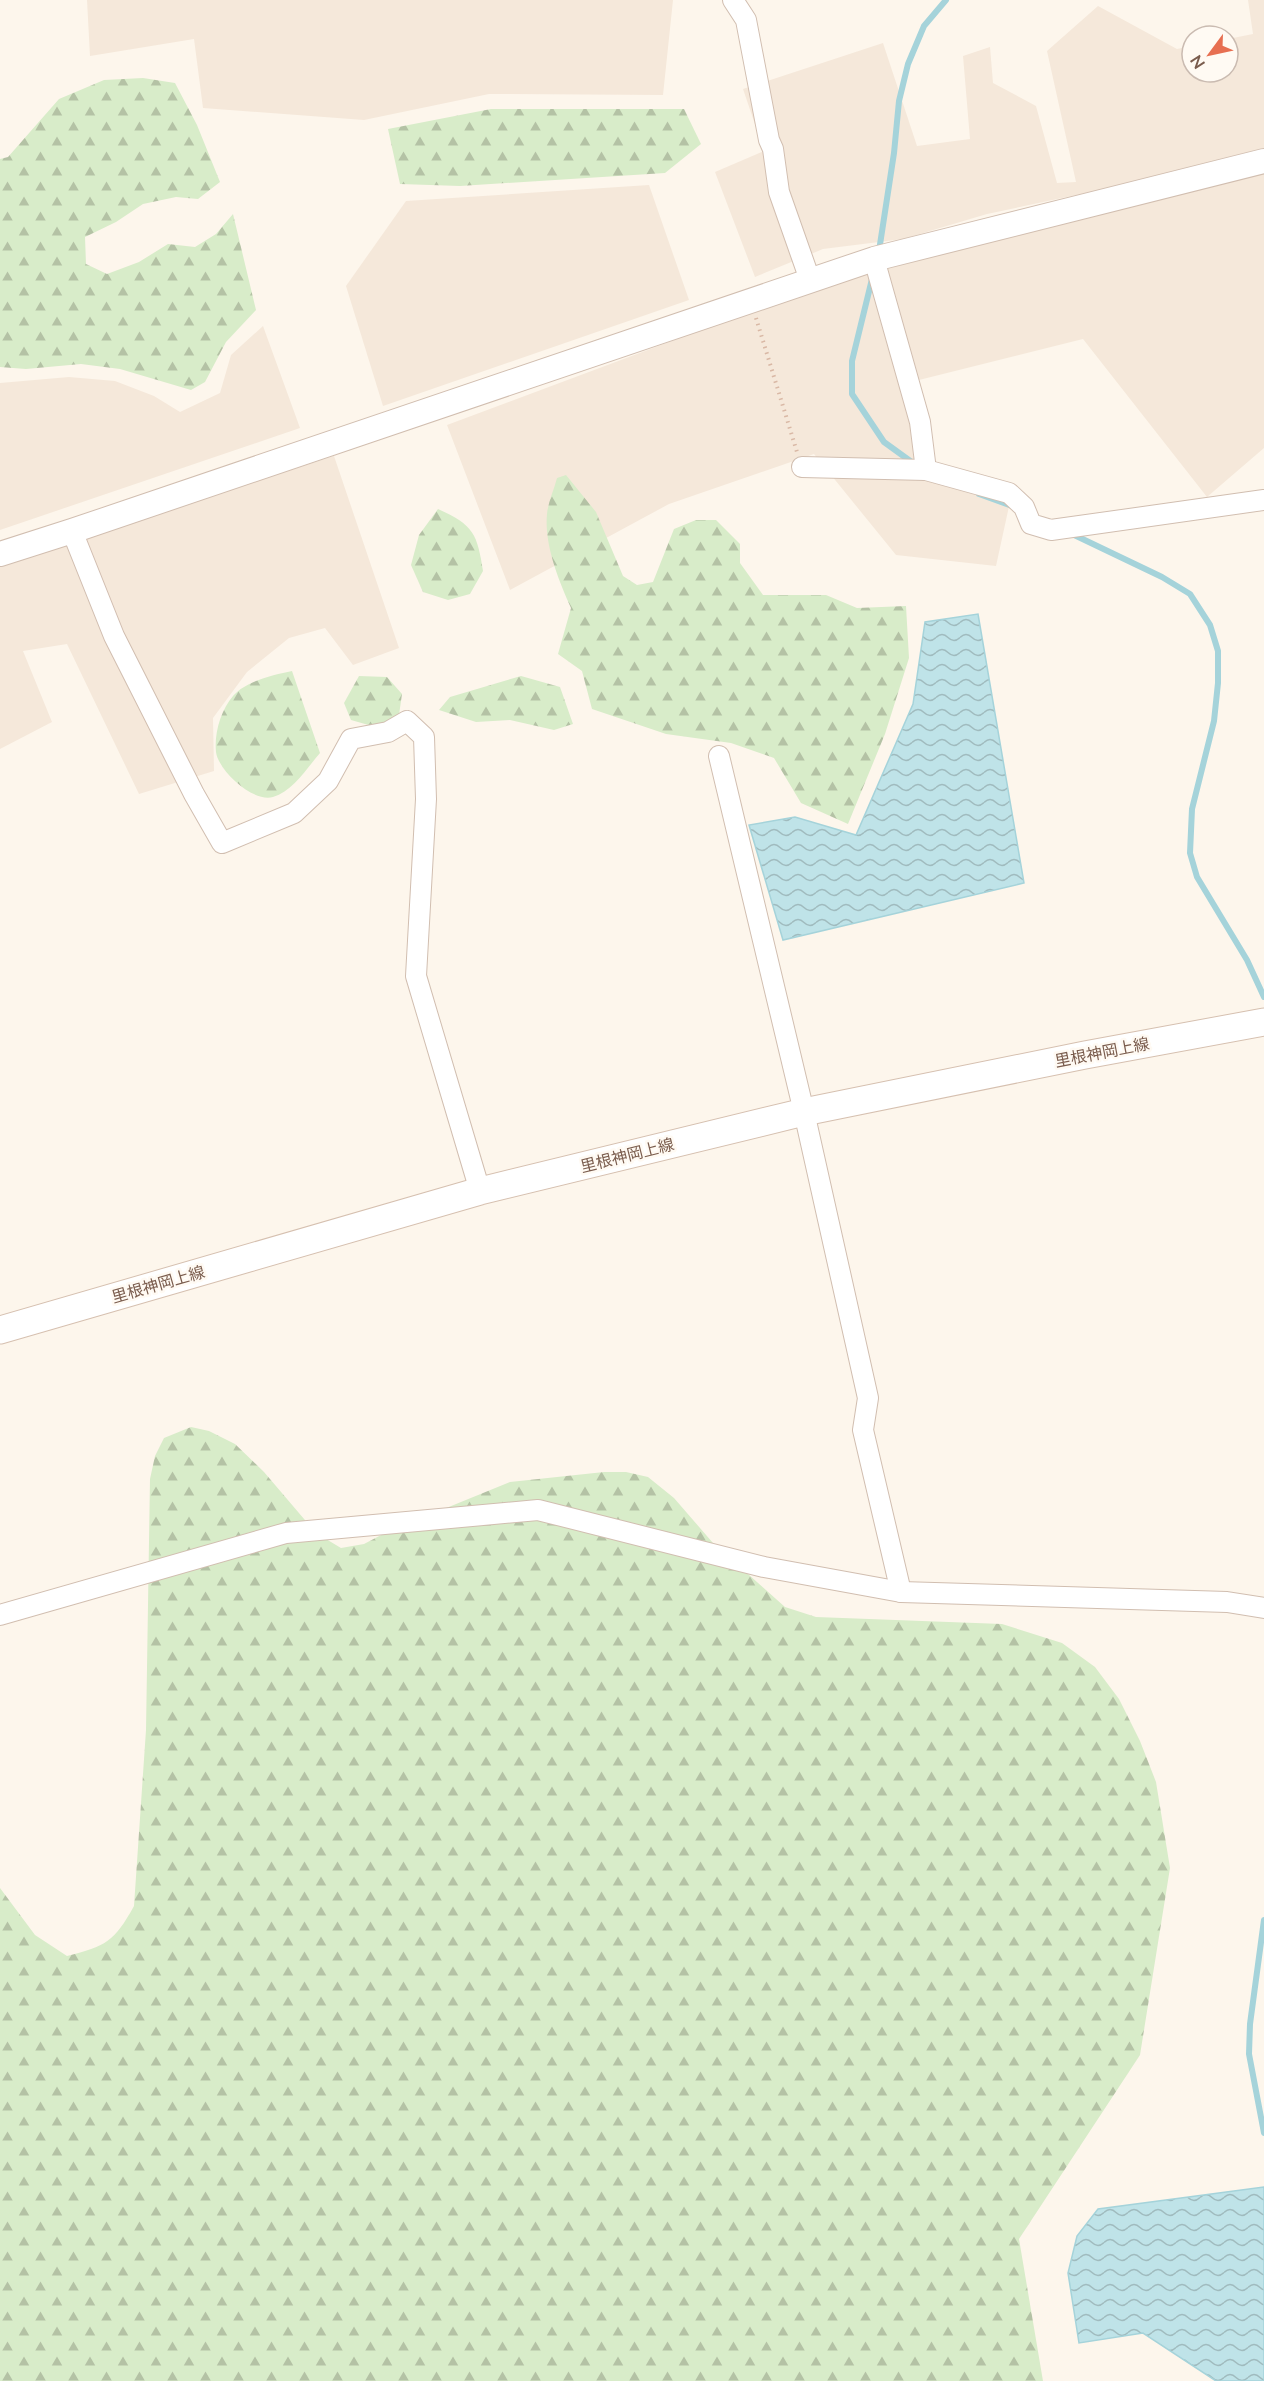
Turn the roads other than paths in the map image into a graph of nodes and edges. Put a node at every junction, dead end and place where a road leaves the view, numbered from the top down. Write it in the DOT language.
graph roads {
  1 [pos="733,0"];
  2 [pos="1264,161"];
  3 [pos="874,259"];
  4 [pos="810,280"];
  5 [pos="802,467"];
  6 [pos="926,470"];
  7 [pos="1264,500"];
  8 [pos="72,531"];
  9 [pos="0,554"];
  10 [pos="719,756"];
  11 [pos="1264,1022"];
  12 [pos="804,1112"];
  13 [pos="480,1191"];
  14 [pos="0,1330"];
  15 [pos="901,1592"];
  16 [pos="1264,1608"];
  17 [pos="0,1616"];
  1 -- 4 [label="street"];
  2 -- 3 [label="street"];
  3 -- 4 [label="street"];
  3 -- 6 [label="street"];
  4 -- 8 [label="street"];
  5 -- 6 [label="street"];
  6 -- 7 [label="street"];
  8 -- 9 [label="street"];
  8 -- 13 [label="street"];
  10 -- 12 [label="street"];
  11 -- 12 [label="main road, 里根神岡上線"];
  12 -- 13 [label="main road, 里根神岡上線"];
  12 -- 15 [label="street"];
  13 -- 14 [label="main road, 里根神岡上線"];
  15 -- 16 [label="street"];
  15 -- 17 [label="street"];
}
